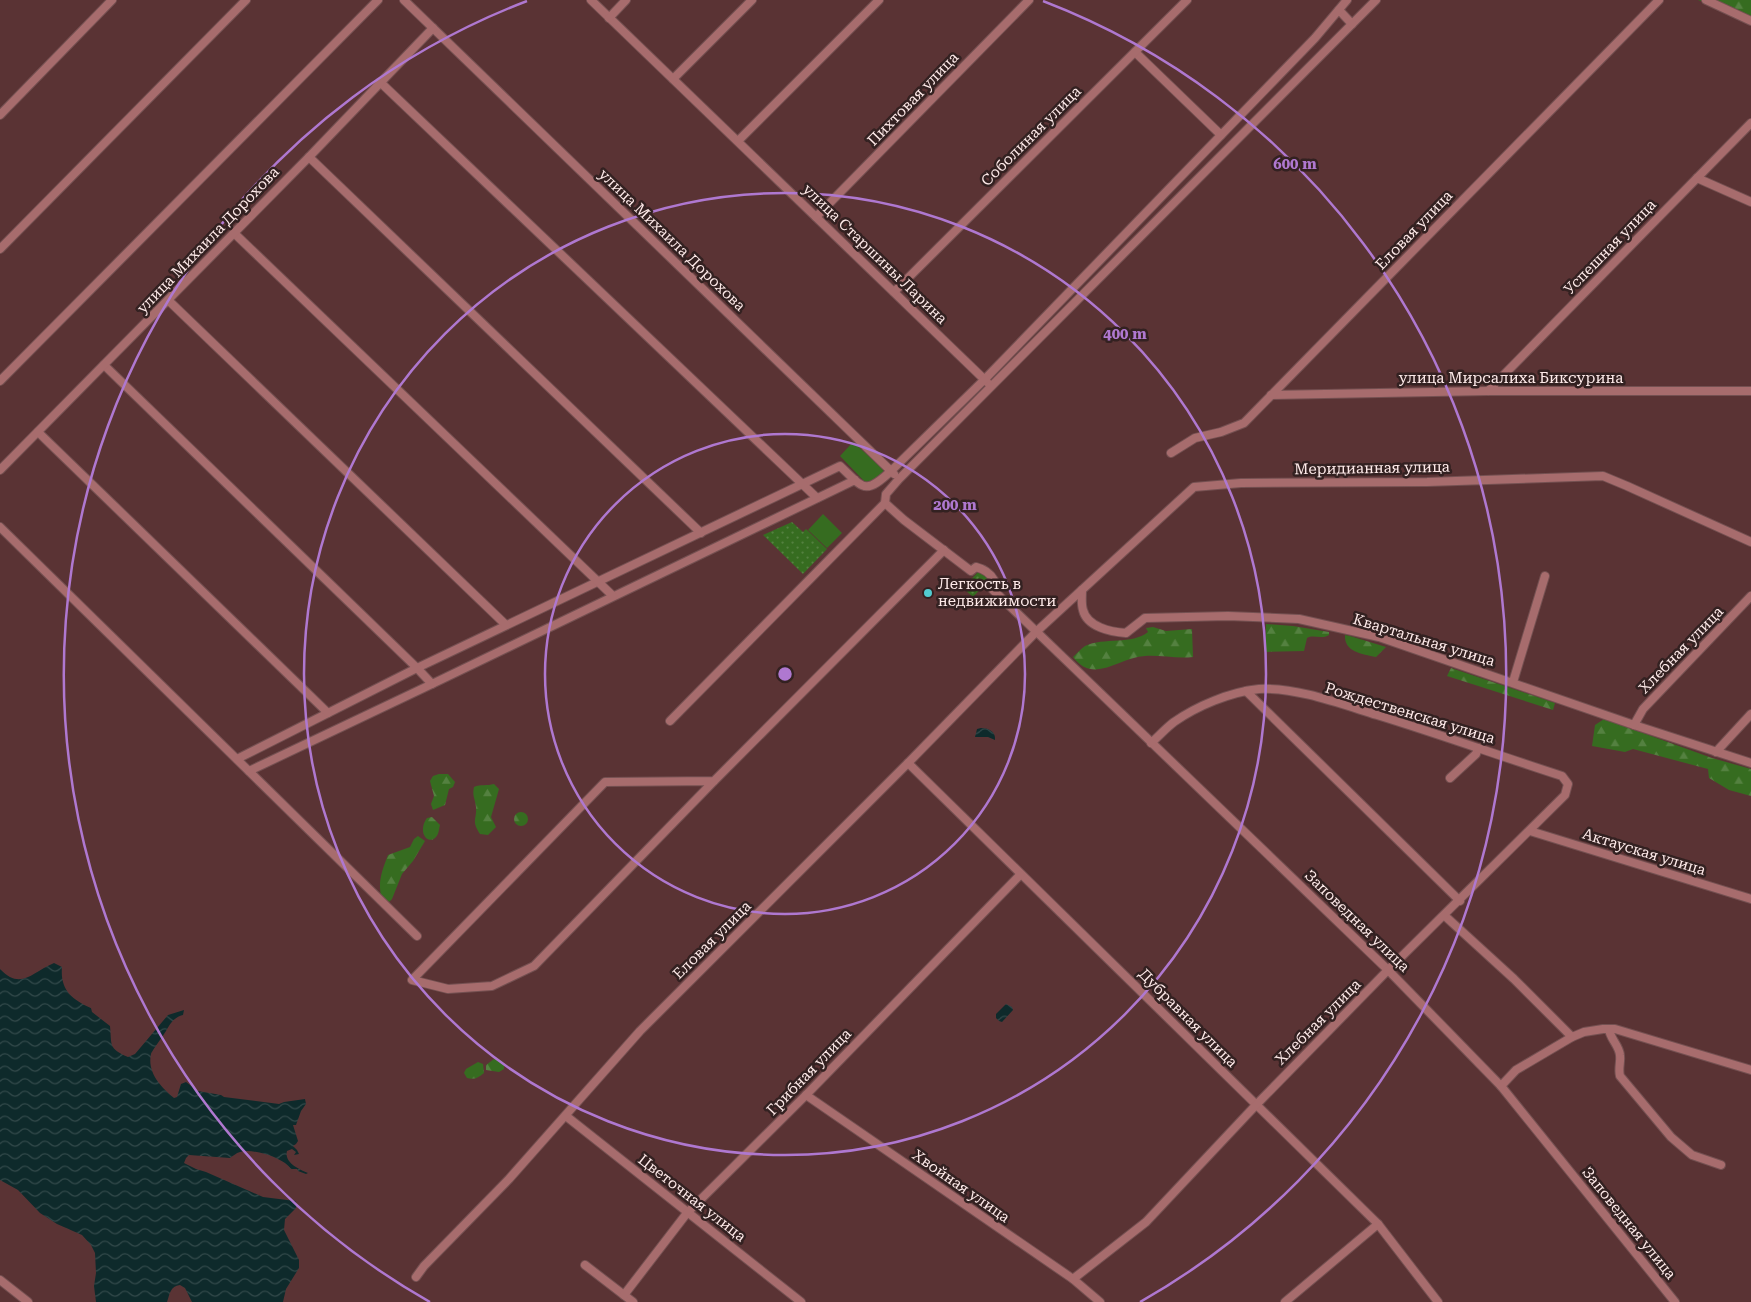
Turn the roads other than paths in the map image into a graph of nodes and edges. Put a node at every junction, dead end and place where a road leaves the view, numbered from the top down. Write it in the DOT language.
graph roads {
  1 [pos="112,0"];
  2 [pos="246,0"];
  3 [pos="378,0"];
  4 [pos="404,0"];
  5 [pos="591,0"];
  6 [pos="626,0"];
  7 [pos="752,0"];
  8 [pos="879,0"];
  9 [pos="1029,0"];
  10 [pos="1187,0"];
  11 [pos="1347,0"];
  12 [pos="1376,0"];
  13 [pos="1659,0"];
  14 [pos="1706,0"];
  15 [pos="1339,10"];
  16 [pos="609,18"];
  17 [pos="1751,21"];
  18 [pos="1352,24"];
  19 [pos="433,28"];
  20 [pos="1136,52"];
  21 [pos="673,79"];
  22 [pos="380,82"];
  23 [pos="0,115"];
  24 [pos="1751,122"];
  25 [pos="1221,135"];
  26 [pos="738,142"];
  27 [pos="308,157"];
  28 [pos="1697,178"];
  29 [pos="1751,202"];
  30 [pos="816,217"];
  31 [pos="234,233"];
  32 [pos="0,249"];
  33 [pos="894,292"];
  34 [pos="168,300"];
  35 [pos="104,366"];
  36 [pos="984,380"];
  37 [pos="0,381"];
  38 [pos="992,388"];
  39 [pos="1488,391"];
  40 [pos="1751,391"];
  41 [pos="1271,395"];
  42 [pos="38,432"];
  43 [pos="1171,453"];
  44 [pos="0,470"];
  45 [pos="891,471"];
  46 [pos="900,479"];
  47 [pos="855,480"];
  48 [pos="802,483"];
  49 [pos="817,498"];
  50 [pos="885,503"];
  51 [pos="0,528"];
  52 [pos="701,533"];
  53 [pos="1751,542"];
  54 [pos="944,550"];
  55 [pos="1546,576"];
  56 [pos="598,582"];
  57 [pos="1082,590"];
  58 [pos="613,596"];
  59 [pos="1751,596"];
  60 [pos="506,625"];
  61 [pos="1036,632"];
  62 [pos="417,668"];
  63 [pos="1513,682"];
  64 [pos="432,684"];
  65 [pos="1246,691"];
  66 [pos="328,713"];
  67 [pos="1751,714"];
  68 [pos="670,721"];
  69 [pos="1634,725"];
  70 [pos="1151,743"];
  71 [pos="1478,748"];
  72 [pos="1716,752"];
  73 [pos="237,759"];
  74 [pos="908,763"];
  75 [pos="1751,763"];
  76 [pos="249,770"];
  77 [pos="1562,776"];
  78 [pos="1450,778"];
  79 [pos="714,781"];
  80 [pos="1530,831"];
  81 [pos="1020,874"];
  82 [pos="1751,899"];
  83 [pos="1460,901"];
  84 [pos="1445,916"];
  85 [pos="417,936"];
  86 [pos="1388,970"];
  87 [pos="1609,1029"];
  88 [pos="1572,1037"];
  89 [pos="1751,1070"];
  90 [pos="1501,1086"];
  91 [pos="806,1095"];
  92 [pos="1256,1105"];
  93 [pos="566,1116"];
  94 [pos="1721,1165"];
  95 [pos="688,1213"];
  96 [pos="1378,1224"];
  97 [pos="585,1265"];
  98 [pos="416,1276"];
  99 [pos="1073,1279"];
  100 [pos="0,1280"];
  101 [pos="624,1295"];
  102 [pos="28,1302"];
  103 [pos="633,1302"];
  104 [pos="801,1302"];
  105 [pos="1100,1302"];
  106 [pos="1285,1302"];
  107 [pos="1438,1302"];
  108 [pos="1675,1302"];
  1 -- 23 [label="street"];
  2 -- 32 [label="street"];
  3 -- 37 [label="street"];
  4 -- 19 [label="street, улица Михаила Дорохова"];
  5 -- 16 [label="street, улица Старшины Ларина"];
  6 -- 16 [label="street"];
  7 -- 21 [label="street"];
  8 -- 26 [label="street"];
  9 -- 30 [label="street, Пихтовая улица"];
  10 -- 20 [label="street, Соболиная улица"];
  11 -- 15 [label="street"];
  12 -- 18 [label="street"];
  13 -- 41 [label="street, Еловая улица"];
  14 -- 17 [label="street"];
  15 -- 18 [label="street"];
  15 -- 25 [label="street"];
  16 -- 21 [label="street, улица Старшины Ларина"];
  18 -- 38 [label="street"];
  19 -- 22 [label="street, улица Михаила Дорохова"];
  19 -- 45 [label="street, улица Михаила Дорохова"];
  20 -- 25 [label="street"];
  20 -- 33 [label="street, Соболиная улица"];
  21 -- 26 [label="street, улица Старшины Ларина"];
  22 -- 27 [label="street, улица Михаила Дорохова"];
  22 -- 48 [label="street"];
  24 -- 28 [label="street, Успешная улица"];
  25 -- 36 [label="street"];
  26 -- 30 [label="street, улица Старшины Ларина"];
  27 -- 31 [label="street, улица Михаила Дорохова"];
  27 -- 52 [label="street"];
  28 -- 29 [label="street"];
  28 -- 39 [label="street, Успешная улица"];
  30 -- 33 [label="street, улица Старшины Ларина"];
  31 -- 34 [label="street, улица Михаила Дорохова"];
  31 -- 56 [label="street"];
  33 -- 36 [label="street, улица Старшины Ларина"];
  34 -- 35 [label="street, улица Михаила Дорохова"];
  34 -- 60 [label="street"];
  35 -- 42 [label="street, улица Михаила Дорохова"];
  35 -- 62 [label="street"];
  36 -- 38 [label="street, улица Старшины Ларина"];
  36 -- 45 [label="street"];
  38 -- 46 [label="street"];
  39 -- 40 [label="street, улица Мирсалиха Биксурина"];
  39 -- 41 [label="street, улица Мирсалиха Биксурина"];
  41 -- 43 [label="street, Еловая улица"];
  42 -- 44 [label="street, улица Михаила Дорохова"];
  42 -- 66 [label="street"];
  45 -- 46 [label="street, улица Михаила Дорохова"];
  45 -- 47 [label="street"];
  46 -- 50 [label="street"];
  47 -- 48 [label="street"];
  47 -- 49 [label="street"];
  48 -- 49 [label="street"];
  48 -- 52 [label="street"];
  49 -- 58 [label="street"];
  50 -- 54 [label="street"];
  50 -- 68 [label="street"];
  51 -- 73 [label="street"];
  52 -- 56 [label="street"];
  53 -- 57 [label="street, Меридианная улица"];
  54 -- 61 [label="street, Заповедная улица"];
  54 -- 79 [label="street"];
  55 -- 63 [label="street"];
  56 -- 58 [label="street"];
  56 -- 60 [label="street"];
  57 -- 61 [label="street, Меридианная улица"];
  57 -- 63 [label="street, Квартальная улица"];
  58 -- 64 [label="street"];
  59 -- 69 [label="street, Хлебная улица"];
  60 -- 62 [label="street"];
  61 -- 70 [label="street, Заповедная улица"];
  61 -- 74 [label="street, Еловая улица"];
  62 -- 64 [label="street"];
  62 -- 66 [label="street"];
  63 -- 69 [label="street, Квартальная улица"];
  64 -- 76 [label="street"];
  65 -- 70 [label="street, Рождественская улица"];
  65 -- 71 [label="street, Рождественская улица"];
  65 -- 83 [label="street"];
  66 -- 73 [label="street"];
  67 -- 72 [label="street"];
  69 -- 72 [label="street"];
  70 -- 86 [label="street, Заповедная улица"];
  71 -- 77 [label="street, Рождественская улица"];
  71 -- 78 [label="street"];
  72 -- 75 [label="street"];
  73 -- 76 [label="street"];
  74 -- 81 [label="street, Дубравная улица"];
  74 -- 93 [label="street, Еловая улица"];
  76 -- 85 [label="street"];
  77 -- 80 [label="street, Хлебная улица"];
  79 -- 79 [label="street"];
  80 -- 82 [label="street, Актауская улица"];
  80 -- 83 [label="street, Хлебная улица"];
  81 -- 91 [label="street, Грибная улица"];
  81 -- 92 [label="street, Дубравная улица"];
  83 -- 84 [label="street, Хлебная улица"];
  84 -- 86 [label="street, Хлебная улица"];
  84 -- 88 [label="street"];
  86 -- 90 [label="street, Заповедная улица"];
  86 -- 92 [label="street, Хлебная улица"];
  87 -- 88 [label="street"];
  87 -- 89 [label="street"];
  87 -- 94 [label="street"];
  88 -- 90 [label="street"];
  90 -- 108 [label="street, Заповедная улица"];
  91 -- 95 [label="street, Грибная улица"];
  91 -- 99 [label="street, Хвойная улица"];
  92 -- 96 [label="street, Дубравная улица"];
  92 -- 99 [label="street, Хлебная улица"];
  93 -- 95 [label="street, Цветочная улица"];
  93 -- 98 [label="street, Еловая улица"];
  95 -- 101 [label="street, Грибная улица"];
  95 -- 104 [label="street, Цветочная улица"];
  96 -- 106 [label="street"];
  96 -- 107 [label="street, Дубравная улица"];
  97 -- 101 [label="street"];
  99 -- 105 [label="street, Хвойная улица"];
  100 -- 102 [label="street"];
  101 -- 103 [label="street"];
}
